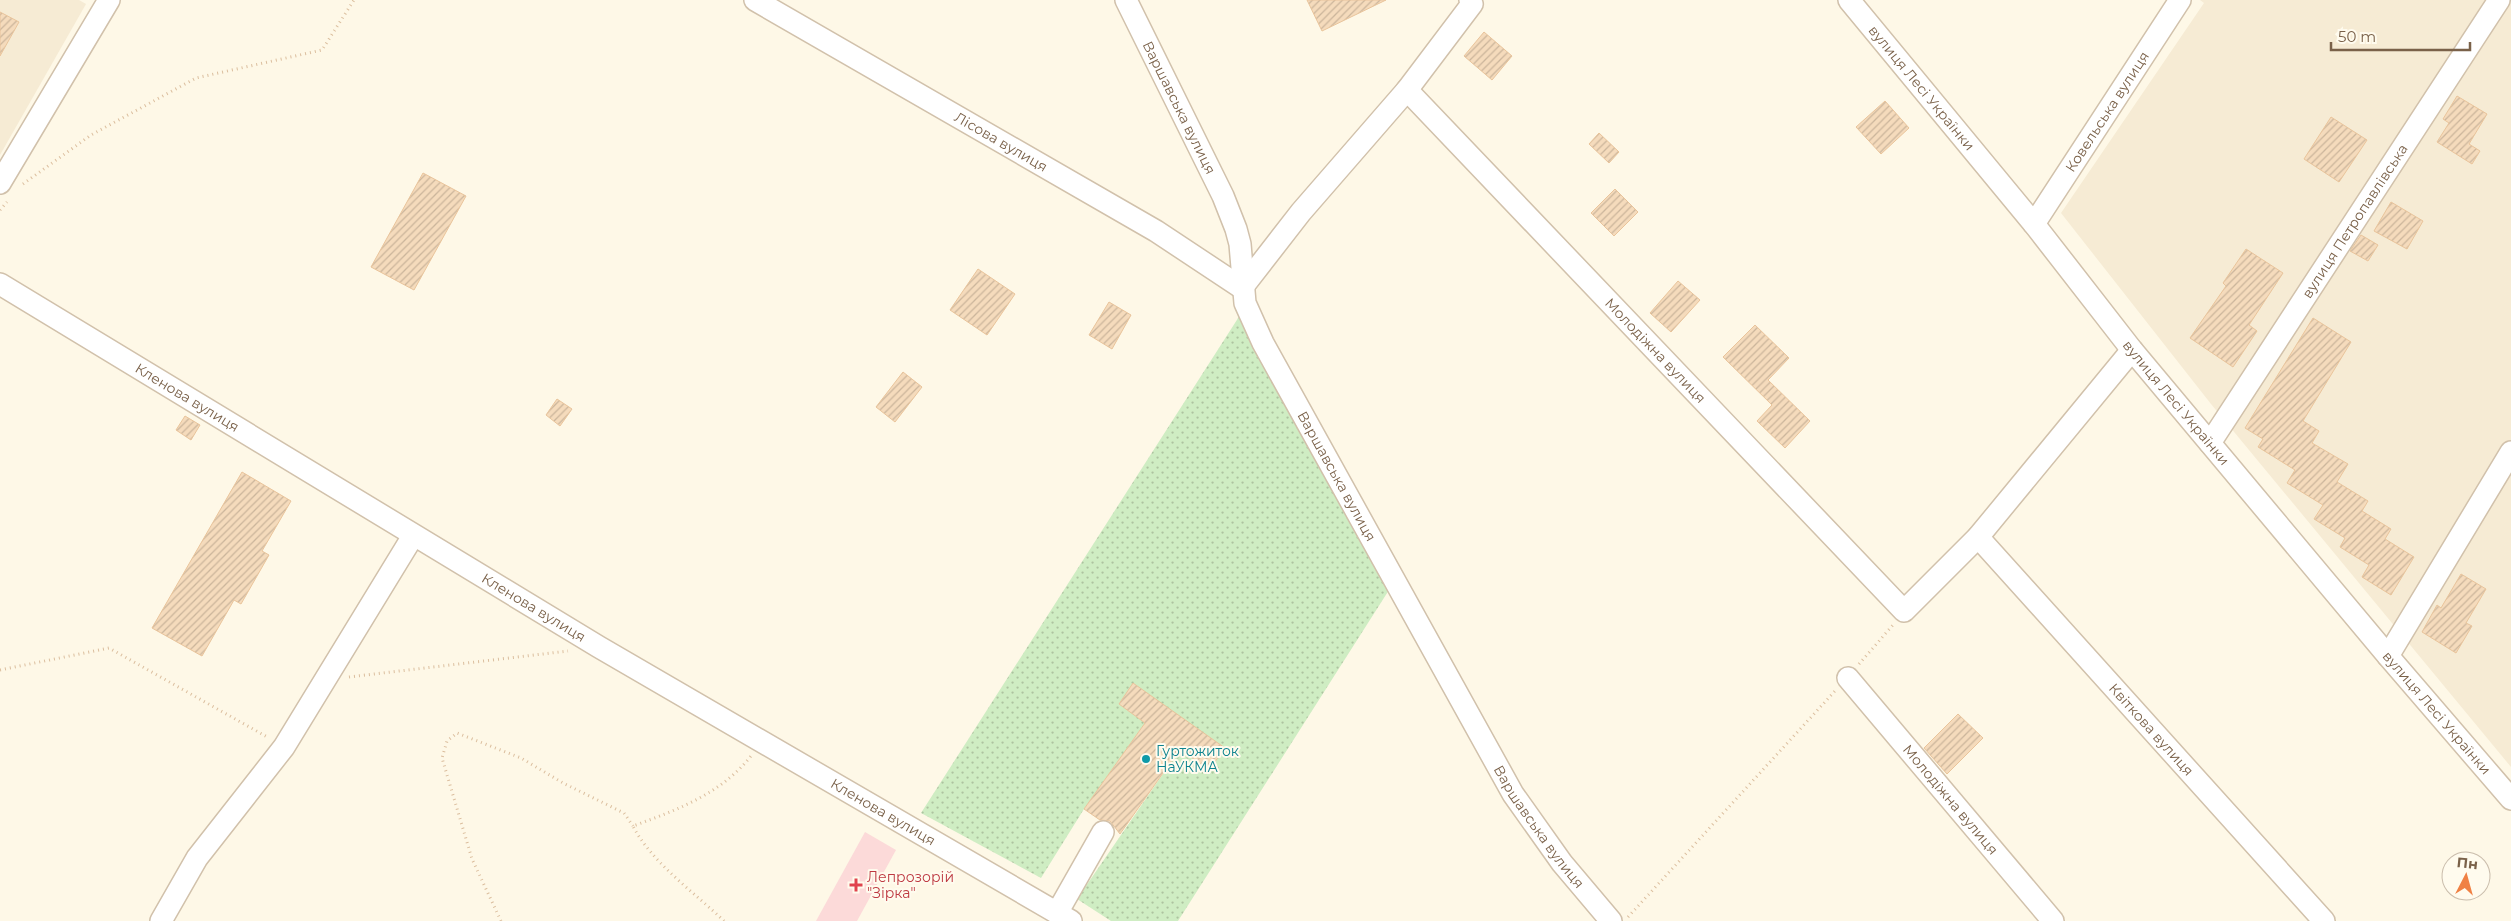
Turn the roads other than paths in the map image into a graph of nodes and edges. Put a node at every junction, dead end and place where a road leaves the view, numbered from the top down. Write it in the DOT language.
graph roads {
  1 [pos="109,0"];
  2 [pos="755,0"];
  3 [pos="1126,0"];
  4 [pos="1849,0"];
  5 [pos="2180,0"];
  6 [pos="2499,0"];
  7 [pos="1472,1"];
  8 [pos="1407,90"];
  9 [pos="10,190"];
  10 [pos="2034,224"];
  11 [pos="0,284"];
  12 [pos="1242,288"];
  13 [pos="2132,350"];
  14 [pos="2210,443"];
  15 [pos="2511,452"];
  16 [pos="413,536"];
  17 [pos="1978,537"];
  18 [pos="2388,656"];
  19 [pos="1848,678"];
  20 [pos="2511,799"];
  21 [pos="1103,832"];
  22 [pos="1064,917"];
  23 [pos="161,921"];
  24 [pos="1611,921"];
  25 [pos="2053,921"];
  26 [pos="2324,921"];
  1 -- 9 [label="street"];
  2 -- 12 [label="street, Лісова вулиця"];
  3 -- 12 [label="street, Варшавська вулиця"];
  4 -- 10 [label="street, вулиця Лесі Українки"];
  5 -- 10 [label="street, Ковельська вулиця"];
  6 -- 14 [label="street, вулиця Петропавлівська"];
  7 -- 8 [label="street"];
  8 -- 12 [label="street"];
  8 -- 17 [label="street, Молодіжна вулиця"];
  10 -- 13 [label="street, вулиця Лесі Українки"];
  11 -- 16 [label="street, Кленова вулиця"];
  12 -- 24 [label="street, Варшавська вулиця"];
  13 -- 14 [label="street, вулиця Лесі Українки"];
  13 -- 17 [label="street"];
  14 -- 18 [label="street, вулиця Лесі Українки"];
  15 -- 18 [label="street"];
  16 -- 22 [label="street, Кленова вулиця"];
  16 -- 23 [label="street"];
  17 -- 26 [label="street, Квіткова вулиця"];
  18 -- 20 [label="street, вулиця Лесі Українки"];
  19 -- 25 [label="street, Молодіжна вулиця"];
  21 -- 22 [label="street"];
}
